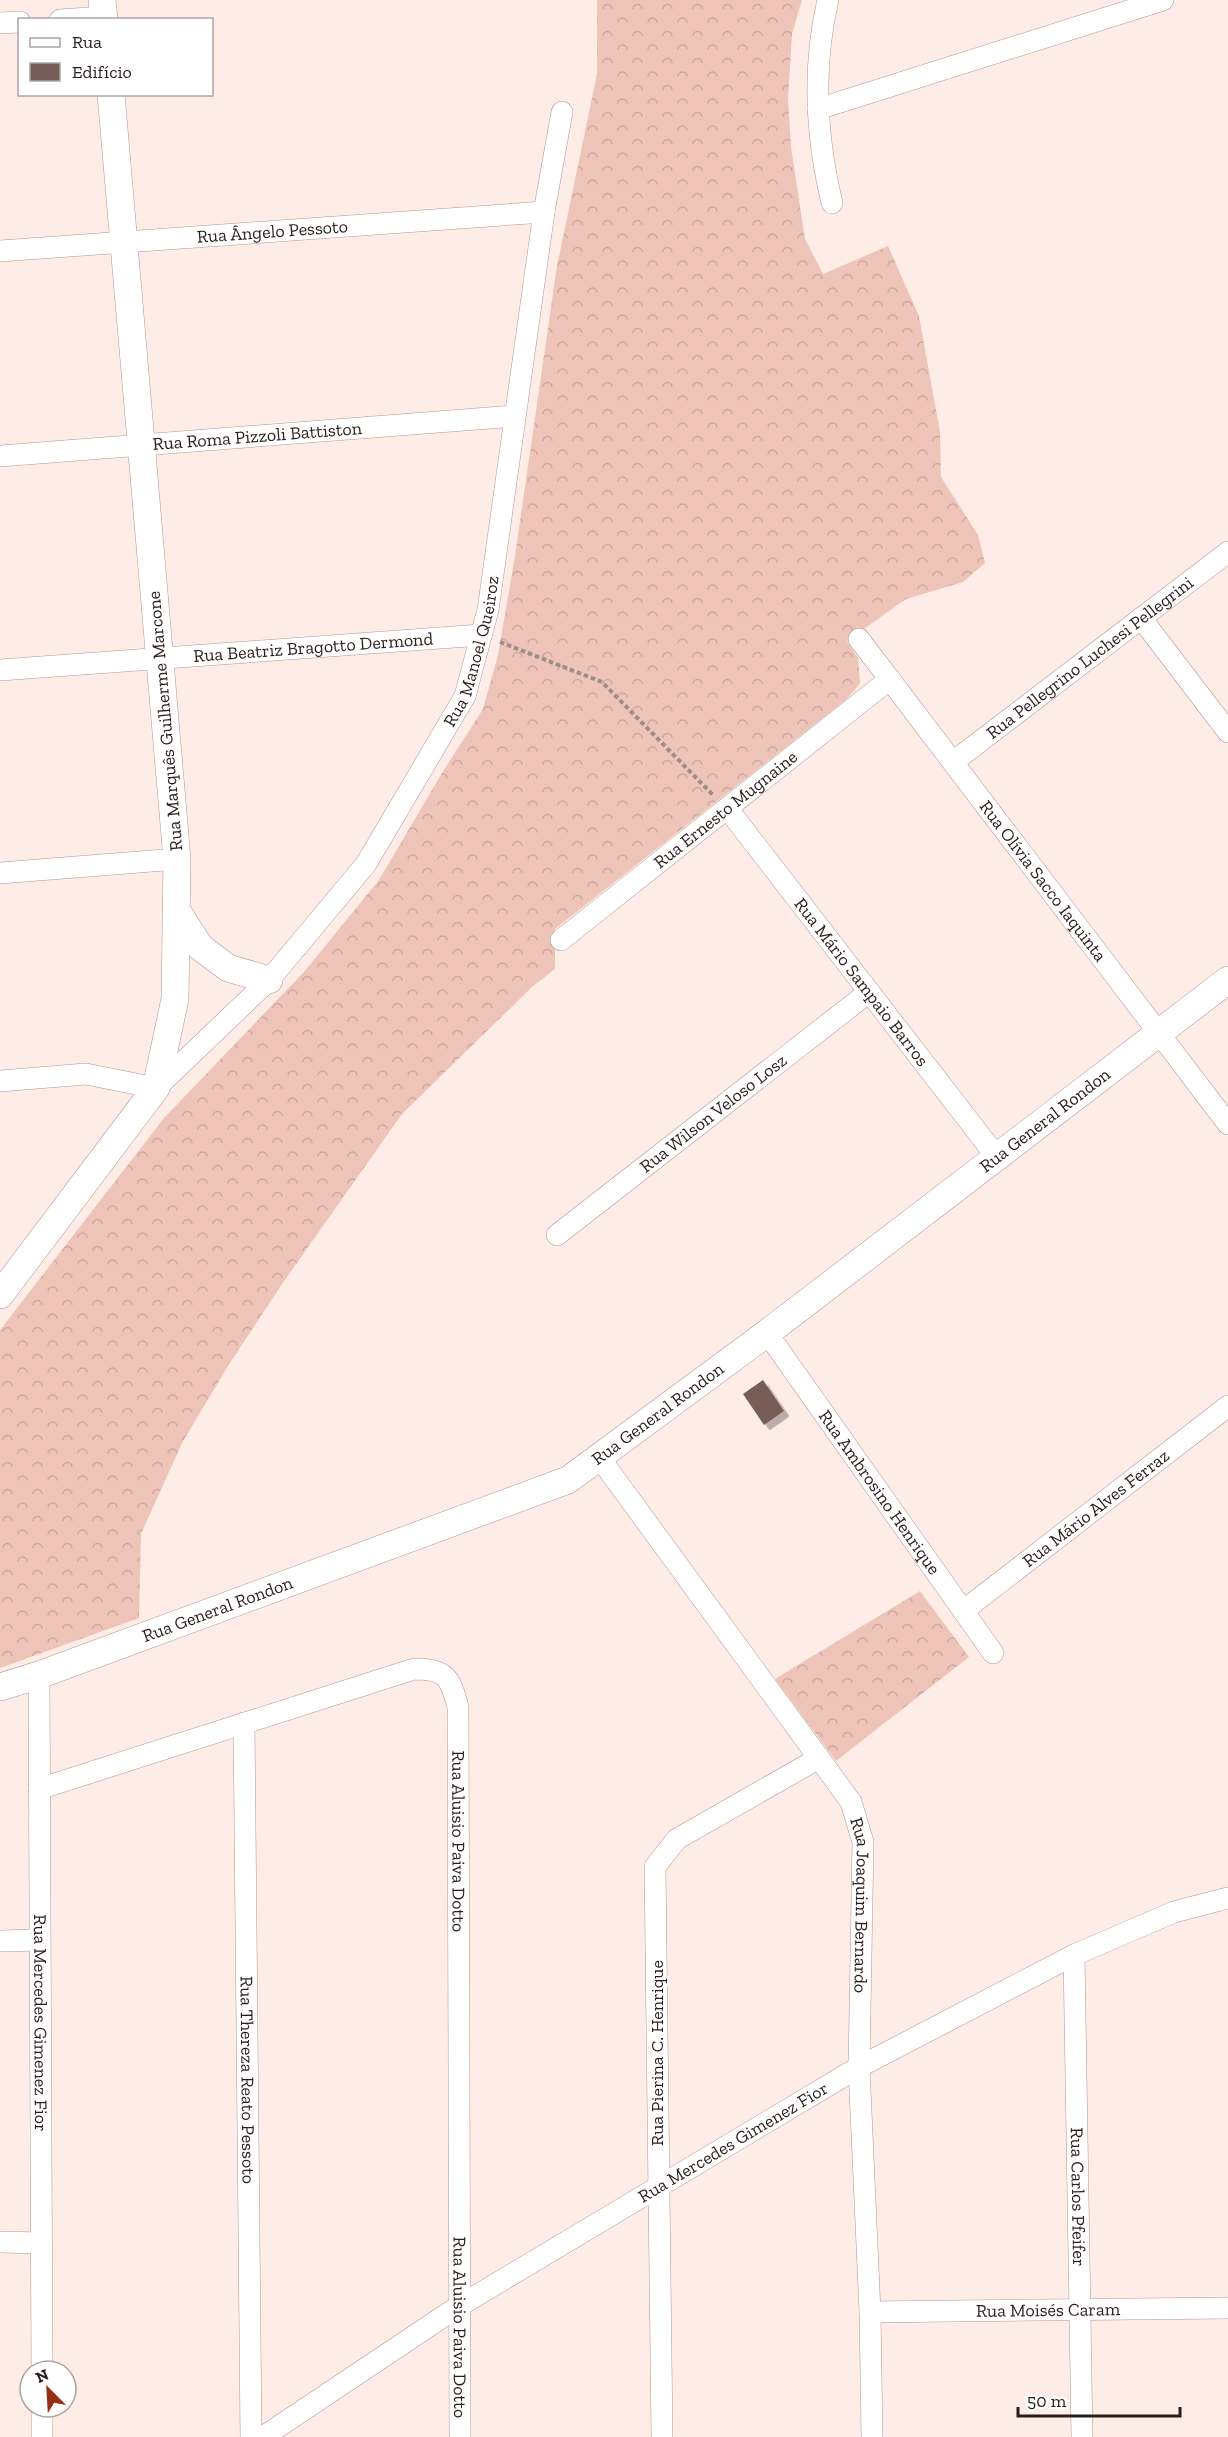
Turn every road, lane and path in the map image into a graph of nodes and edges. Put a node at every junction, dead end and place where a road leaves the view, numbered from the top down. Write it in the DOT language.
graph roads {
  1 [pos="828,0"];
  2 [pos="1163,0"];
  3 [pos="103,12"];
  4 [pos="71,18"];
  5 [pos="18,22"];
  6 [pos="0,23"];
  7 [pos="111,96"];
  8 [pos="818,109"];
  9 [pos="562,112"];
  10 [pos="832,203"];
  11 [pos="544,212"];
  12 [pos="123,242"];
  13 [pos="0,251"];
  14 [pos="515,416"];
  15 [pos="141,445"];
  16 [pos="0,456"];
  17 [pos="1228,552"];
  18 [pos="1141,618"];
  19 [pos="481,635"];
  20 [pos="858,639"];
  21 [pos="160,658"];
  22 [pos="0,670"];
  23 [pos="890,679"];
  24 [pos="1228,732"];
  25 [pos="953,762"];
  26 [pos="727,808"];
  27 [pos="177,859"];
  28 [pos="0,873"];
  29 [pos="177,911"];
  30 [pos="561,940"];
  31 [pos="269,980"];
  32 [pos="1228,980"];
  33 [pos="869,992"];
  34 [pos="1159,1033"];
  35 [pos="0,1081"];
  36 [pos="156,1088"];
  37 [pos="1228,1124"];
  38 [pos="996,1156"];
  39 [pos="557,1235"];
  40 [pos="0,1295"];
  41 [pos="767,1333"];
  42 [pos="1228,1406"];
  43 [pos="599,1457"];
  44 [pos="963,1611"];
  45 [pos="993,1653"];
  46 [pos="39,1675"];
  47 [pos="0,1687"];
  48 [pos="244,1723"];
  49 [pos="819,1758"];
  50 [pos="39,1789"];
  51 [pos="1228,1898"];
  52 [pos="39,1940"];
  53 [pos="0,1941"];
  54 [pos="1074,1955"];
  55 [pos="859,2067"];
  56 [pos="658,2187"];
  57 [pos="0,2242"];
  58 [pos="41,2243"];
  59 [pos="459,2306"];
  60 [pos="1228,2308"];
  61 [pos="1080,2310"];
  62 [pos="870,2312"];
  63 [pos="42,2359"];
  64 [pos="42,2419"];
  65 [pos="42,2437"];
  66 [pos="251,2437"];
  67 [pos="263,2437"];
  68 [pos="460,2437"];
  69 [pos="662,2437"];
  70 [pos="872,2437"];
  71 [pos="1082,2437"];
  1 -- 8 [label="street"];
  2 -- 8 [label="street"];
  3 -- 4 [label="street"];
  5 -- 6 [label="street"];
  7 -- 12 [label="street, Rua Marquês Guilherme Marcone"];
  8 -- 10 [label="street"];
  9 -- 11 [label="street, Rua Manoel Queiroz"];
  11 -- 12 [label="street, Rua Ângelo Pessoto"];
  11 -- 14 [label="street, Rua Manoel Queiroz"];
  12 -- 13 [label="street, Rua Ângelo Pessoto"];
  12 -- 15 [label="street, Rua Marquês Guilherme Marcone"];
  14 -- 15 [label="street, Rua Roma Pizzoli Battiston"];
  14 -- 19 [label="street, Rua Manoel Queiroz"];
  15 -- 16 [label="street, Rua Roma Pizzoli Battiston"];
  15 -- 21 [label="street, Rua Marquês Guilherme Marcone"];
  17 -- 18 [label="street, Rua Pellegrino Luchesi Pellegrini"];
  18 -- 24 [label="street"];
  18 -- 25 [label="street, Rua Pellegrino Luchesi Pellegrini"];
  19 -- 21 [label="street, Rua Beatriz Bragotto Dermond"];
  19 -- 26 [label="path"];
  19 -- 31 [label="street, Rua Manoel Queiroz"];
  20 -- 23 [label="street, Rua Olívia Sacco Iaquinta"];
  21 -- 22 [label="street, Rua Beatriz Bragotto Dermond"];
  21 -- 27 [label="street, Rua Marquês Guilherme Marcone"];
  23 -- 25 [label="street, Rua Olívia Sacco Iaquinta"];
  23 -- 26 [label="street, Rua Ernesto Mugnaine"];
  25 -- 34 [label="street, Rua Olívia Sacco Iaquinta"];
  26 -- 30 [label="street, Rua Ernesto Mugnaine"];
  26 -- 33 [label="street, Rua Mário Sampaio Barros"];
  27 -- 28 [label="street"];
  27 -- 29 [label="street, Rua Marquês Guilherme Marcone"];
  29 -- 31 [label="street"];
  29 -- 36 [label="street, Rua Marquês Guilherme Marcone"];
  31 -- 36 [label="street, Rua Manoel Queiroz"];
  32 -- 34 [label="street, Rua General Rondon"];
  33 -- 38 [label="street, Rua Mário Sampaio Barros"];
  33 -- 39 [label="street, Rua Wilson Veloso Losz"];
  34 -- 37 [label="street, Rua Olívia Sacco Iaquinta"];
  34 -- 38 [label="street, Rua General Rondon"];
  35 -- 36 [label="street"];
  36 -- 40 [label="street, Rua Marquês Guilherme Marcone"];
  38 -- 41 [label="street, Rua General Rondon"];
  41 -- 43 [label="street, Rua General Rondon"];
  41 -- 44 [label="street, Rua Ambrosino Henrique"];
  42 -- 44 [label="street, Rua Mário Alves Ferraz"];
  43 -- 46 [label="street, Rua General Rondon"];
  43 -- 49 [label="street, Rua Joaquim Bernardo"];
  44 -- 45 [label="street, Rua Ambrosino Henrique"];
  46 -- 47 [label="street, Rua General Rondon"];
  46 -- 50 [label="street, Rua Mercedes Gimenez Fior"];
  48 -- 50 [label="street, Rua Aluisio Paiva Dotto"];
  48 -- 59 [label="street, Rua Aluisio Paiva Dotto"];
  48 -- 66 [label="street, Rua Thereza Reato Pessoto"];
  49 -- 55 [label="street, Rua Joaquim Bernardo"];
  49 -- 56 [label="street, Rua Pierina C. Henrique"];
  50 -- 52 [label="street, Rua Mercedes Gimenez Fior"];
  51 -- 54 [label="street, Rua Mercedes Gimenez Fior"];
  52 -- 53 [label="street"];
  52 -- 58 [label="street, Rua Mercedes Gimenez Fior"];
  54 -- 55 [label="street, Rua Mercedes Gimenez Fior"];
  54 -- 61 [label="street, Rua Carlos Pfeifer"];
  55 -- 56 [label="street, Rua Mercedes Gimenez Fior"];
  55 -- 62 [label="street, Rua Joaquim Bernardo"];
  56 -- 59 [label="street, Rua Mercedes Gimenez Fior"];
  56 -- 69 [label="street, Rua Pierina C. Henrique"];
  57 -- 58 [label="street"];
  58 -- 63 [label="street, Rua Mercedes Gimenez Fior"];
  59 -- 67 [label="street, Rua Mercedes Gimenez Fior"];
  59 -- 68 [label="street, Rua Aluisio Paiva Dotto"];
  60 -- 61 [label="street, Rua Moisés Caram"];
  61 -- 62 [label="street, Rua Moisés Caram"];
  61 -- 71 [label="street, Rua Carlos Pfeifer"];
  62 -- 70 [label="street, Rua Joaquim Bernardo"];
  64 -- 65 [label="street"];
}
